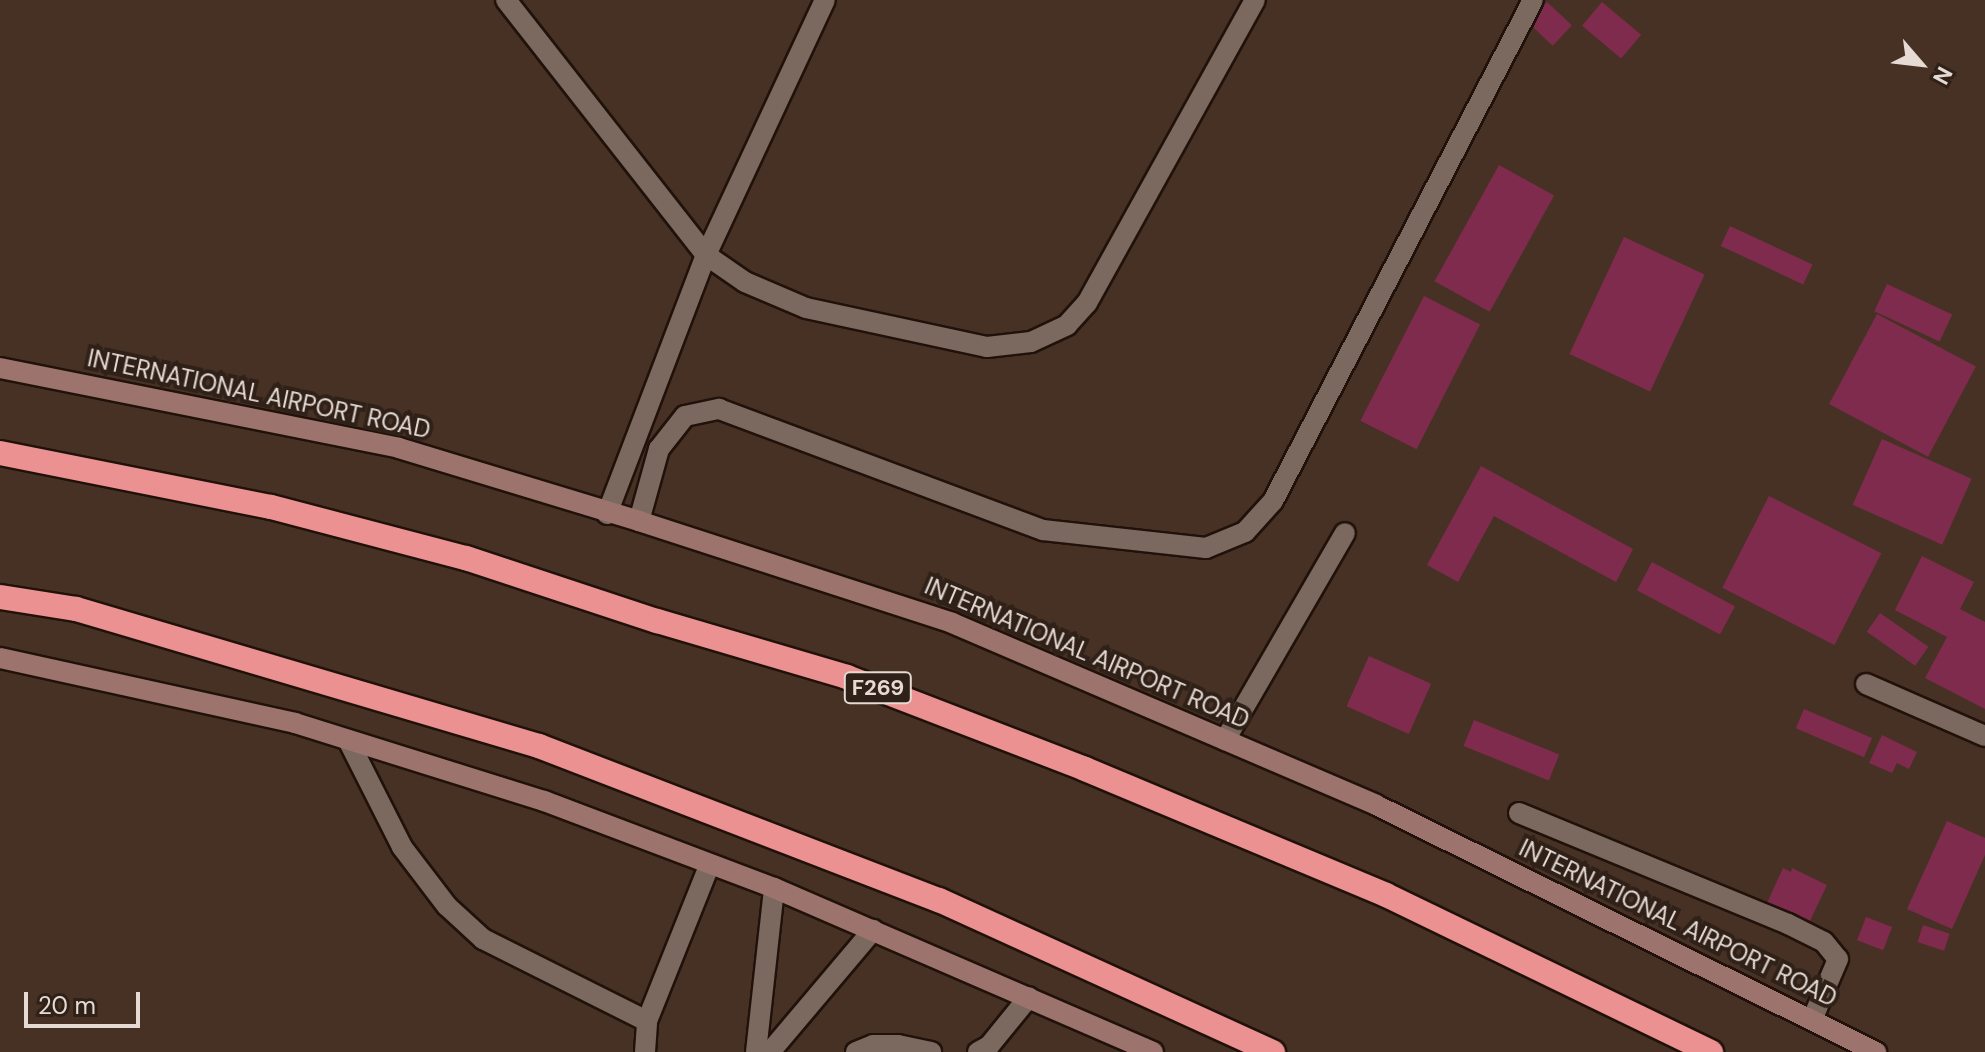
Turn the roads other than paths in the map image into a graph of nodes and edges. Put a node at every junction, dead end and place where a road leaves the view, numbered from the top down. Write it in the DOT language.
graph roads {
  1 [pos="506,0"];
  2 [pos="825,0"];
  3 [pos="1255,0"];
  4 [pos="1533,0"];
  5 [pos="706,255"];
  6 [pos="0,368"];
  7 [pos="0,453"];
  8 [pos="607,514"];
  9 [pos="639,521"];
  10 [pos="1345,533"];
  11 [pos="0,597"];
  12 [pos="0,658"];
  13 [pos="1866,684"];
  14 [pos="1985,736"];
  15 [pos="348,740"];
  16 [pos="1225,740"];
  17 [pos="1519,813"];
  18 [pos="709,866"];
  19 [pos="774,888"];
  20 [pos="873,930"];
  21 [pos="1029,997"];
  22 [pos="1812,1020"];
  23 [pos="647,1021"];
  24 [pos="645,1052"];
  25 [pos="756,1052"];
  26 [pos="770,1052"];
  27 [pos="856,1052"];
  28 [pos="931,1052"];
  29 [pos="978,1052"];
  30 [pos="1153,1052"];
  31 [pos="1273,1052"];
  32 [pos="1711,1052"];
  33 [pos="1876,1052"];
  1 -- 5 [label="street"];
  2 -- 5 [label="street"];
  3 -- 5 [label="street"];
  4 -- 9 [label="street"];
  5 -- 8 [label="street"];
  6 -- 8 [label="main road, INTERNATIONAL AIRPORT ROAD"];
  7 -- 32 [label="highway, F269"];
  8 -- 9 [label="main road, INTERNATIONAL AIRPORT ROAD"];
  9 -- 16 [label="main road, INTERNATIONAL AIRPORT ROAD"];
  10 -- 16 [label="street"];
  11 -- 31 [label="highway"];
  12 -- 15 [label="main road"];
  13 -- 14 [label="street"];
  15 -- 18 [label="main road"];
  15 -- 23 [label="street"];
  16 -- 22 [label="main road, INTERNATIONAL AIRPORT ROAD"];
  17 -- 22 [label="street"];
  18 -- 19 [label="main road"];
  18 -- 23 [label="street"];
  19 -- 20 [label="main road"];
  19 -- 25 [label="street"];
  20 -- 21 [label="main road"];
  20 -- 26 [label="street"];
  21 -- 29 [label="street"];
  21 -- 30 [label="main road"];
  22 -- 33 [label="main road, INTERNATIONAL AIRPORT ROAD"];
  23 -- 24 [label="street"];
  27 -- 28 [label="street"];
}
